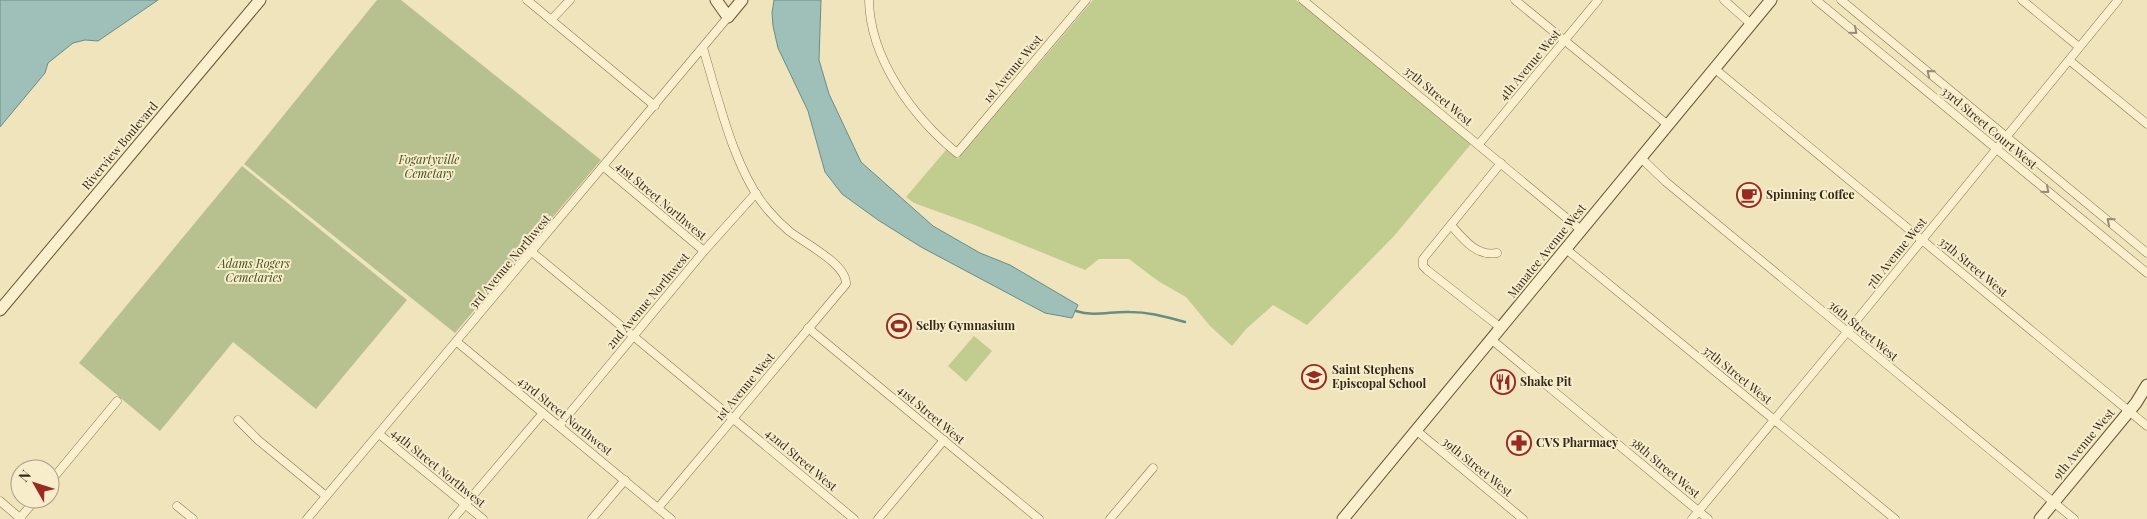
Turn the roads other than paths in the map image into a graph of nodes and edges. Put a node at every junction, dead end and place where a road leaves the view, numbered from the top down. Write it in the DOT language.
graph roads {
  1 [pos="260,0"];
  2 [pos="527,0"];
  3 [pos="570,0"];
  4 [pos="716,0"];
  5 [pos="742,0"];
  6 [pos="869,0"];
  7 [pos="1086,0"];
  8 [pos="1304,0"];
  9 [pos="1514,0"];
  10 [pos="1598,0"];
  11 [pos="1724,0"];
  12 [pos="1771,0"];
  13 [pos="1816,0"];
  14 [pos="1842,0"];
  15 [pos="2022,0"];
  16 [pos="2118,0"];
  17 [pos="728,18"];
  18 [pos="551,20"];
  19 [pos="1751,24"];
  20 [pos="1564,42"];
  21 [pos="2079,47"];
  22 [pos="703,48"];
  23 [pos="2069,60"];
  24 [pos="1715,69"];
  25 [pos="655,106"];
  26 [pos="2147,124"];
  27 [pos="1668,126"];
  28 [pos="2006,136"];
  29 [pos="1479,144"];
  30 [pos="1996,148"];
  31 [pos="1641,158"];
  32 [pos="1502,163"];
  33 [pos="604,167"];
  34 [pos="756,193"];
  35 [pos="1451,225"];
  36 [pos="1582,230"];
  37 [pos="1923,240"];
  38 [pos="1566,249"];
  39 [pos="704,251"];
  40 [pos="532,252"];
  41 [pos="2147,252"];
  42 [pos="1497,253"];
  43 [pos="2147,274"];
  44 [pos="0,310"];
  45 [pos="808,328"];
  46 [pos="1501,328"];
  47 [pos="1847,332"];
  48 [pos="633,336"];
  49 [pos="1492,340"];
  50 [pos="457,342"];
  51 [pos="2147,385"];
  52 [pos="117,401"];
  53 [pos="2129,411"];
  54 [pos="543,413"];
  55 [pos="733,418"];
  56 [pos="238,420"];
  57 [pos="1774,420"];
  58 [pos="559,426"];
  59 [pos="2147,426"];
  60 [pos="1416,431"];
  61 [pos="379,434"];
  62 [pos="944,440"];
  63 [pos="1153,468"];
  64 [pos="60,470"];
  65 [pos="625,480"];
  66 [pos="326,496"];
  67 [pos="0,502"];
  68 [pos="2054,503"];
  69 [pos="465,504"];
  70 [pos="177,506"];
  71 [pos="658,508"];
  72 [pos="1699,511"];
  73 [pos="21,518"];
  74 [pos="193,519"];
  75 [pos="307,519"];
  76 [pos="452,519"];
  77 [pos="483,519"];
  78 [pos="592,519"];
  79 [pos="672,519"];
  80 [pos="854,519"];
  81 [pos="878,519"];
  82 [pos="1040,519"];
  83 [pos="1110,519"];
  84 [pos="1343,519"];
  85 [pos="1523,519"];
  86 [pos="1692,519"];
  87 [pos="1708,519"];
  88 [pos="1895,519"];
  89 [pos="2040,519"];
  90 [pos="2074,519"];
  1 -- 44 [label="main road, Riverview Boulevard"];
  2 -- 18 [label="street"];
  3 -- 18 [label="street"];
  4 -- 17 [label="main road"];
  5 -- 17 [label="main road"];
  6 -- 7 [label="street, 1st Avenue West"];
  8 -- 29 [label="street, 37th Street West"];
  9 -- 20 [label="street"];
  10 -- 20 [label="street, 4th Avenue West"];
  11 -- 19 [label="street"];
  12 -- 19 [label="main road, Manatee Avenue West"];
  13 -- 30 [label="street, 33rd Street Court West, one-way"];
  28 -- 14 [label="street, 33rd Street Court West, one-way"];
  15 -- 21 [label="street"];
  16 -- 21 [label="street, 7th Avenue West"];
  17 -- 22 [label="street, 3rd Avenue Northwest"];
  18 -- 25 [label="street"];
  19 -- 24 [label="main road, Manatee Avenue West"];
  20 -- 27 [label="street"];
  20 -- 29 [label="street, 4th Avenue West"];
  21 -- 23 [label="street, 7th Avenue West"];
  22 -- 25 [label="street, 3rd Avenue Northwest"];
  22 -- 34 [label="street"];
  23 -- 26 [label="street"];
  23 -- 28 [label="street, 7th Avenue West"];
  24 -- 27 [label="main road, Manatee Avenue West"];
  24 -- 37 [label="street, 35th Street West"];
  25 -- 33 [label="street, 3rd Avenue Northwest"];
  27 -- 31 [label="main road, Manatee Avenue West"];
  28 -- 30 [label="street, 7th Avenue West"];
  41 -- 28 [label="street, 33rd Street Court West, one-way"];
  29 -- 32 [label="street, 37th Street West"];
  30 -- 37 [label="street, 7th Avenue West"];
  30 -- 43 [label="street, 33rd Street Court West, one-way"];
  31 -- 36 [label="main road, Manatee Avenue West"];
  31 -- 47 [label="street, 36th Street West"];
  32 -- 35 [label="street"];
  32 -- 36 [label="street, 37th Street West"];
  33 -- 39 [label="street, 41st Street Northwest"];
  33 -- 40 [label="street, 3rd Avenue Northwest"];
  34 -- 39 [label="street, 2nd Avenue Northwest"];
  34 -- 45 [label="street, 1st Avenue West"];
  35 -- 42 [label="street"];
  35 -- 46 [label="street"];
  36 -- 38 [label="main road, Manatee Avenue West"];
  37 -- 47 [label="street, 7th Avenue West"];
  37 -- 53 [label="street, 35th Street West"];
  38 -- 46 [label="main road, Manatee Avenue West"];
  38 -- 57 [label="street, 37th Street West"];
  39 -- 48 [label="street, 2nd Avenue Northwest"];
  40 -- 48 [label="street, 42nd Street West"];
  40 -- 50 [label="street, 3rd Avenue Northwest"];
  45 -- 55 [label="street, 1st Avenue West"];
  45 -- 62 [label="street, 41st Street West"];
  46 -- 49 [label="main road, Manatee Avenue West"];
  47 -- 57 [label="street, 7th Avenue West"];
  47 -- 68 [label="street, 36th Street West"];
  48 -- 55 [label="street, 42nd Street West"];
  48 -- 58 [label="street, 2nd Avenue Northwest"];
  49 -- 60 [label="main road, Manatee Avenue West"];
  49 -- 72 [label="street, 38th Street West"];
  50 -- 54 [label="street, 43rd Street Northwest"];
  50 -- 61 [label="street, 3rd Avenue Northwest"];
  51 -- 53 [label="main road, 9th Avenue West"];
  52 -- 64 [label="street"];
  53 -- 59 [label="street, 35th Street West"];
  53 -- 68 [label="main road, 9th Avenue West"];
  54 -- 58 [label="street, 43rd Street Northwest"];
  54 -- 69 [label="street"];
  55 -- 71 [label="street, 1st Avenue West"];
  55 -- 80 [label="street, 42nd Street West"];
  56 -- 66 [label="street"];
  57 -- 72 [label="street, 7th Avenue West"];
  57 -- 88 [label="street, 37th Street West"];
  58 -- 65 [label="street, 43rd Street Northwest"];
  60 -- 84 [label="main road, Manatee Avenue West"];
  60 -- 85 [label="street, 39th Street West"];
  61 -- 66 [label="street, 3rd Avenue Northwest"];
  61 -- 69 [label="street, 44th Street Northwest"];
  62 -- 81 [label="street"];
  62 -- 82 [label="street, 41st Street West"];
  63 -- 83 [label="street"];
  65 -- 71 [label="street, 43rd Street Northwest"];
  65 -- 78 [label="street"];
  66 -- 75 [label="street, 3rd Avenue Northwest"];
  67 -- 73 [label="street"];
  68 -- 89 [label="main road, 9th Avenue West"];
  68 -- 90 [label="street, 36th Street West"];
  69 -- 76 [label="street"];
  69 -- 77 [label="street, 44th Street Northwest"];
  70 -- 74 [label="street"];
  71 -- 79 [label="street, 43rd Street Northwest"];
  72 -- 86 [label="street, 7th Avenue West"];
  72 -- 87 [label="street, 38th Street West"];
}
